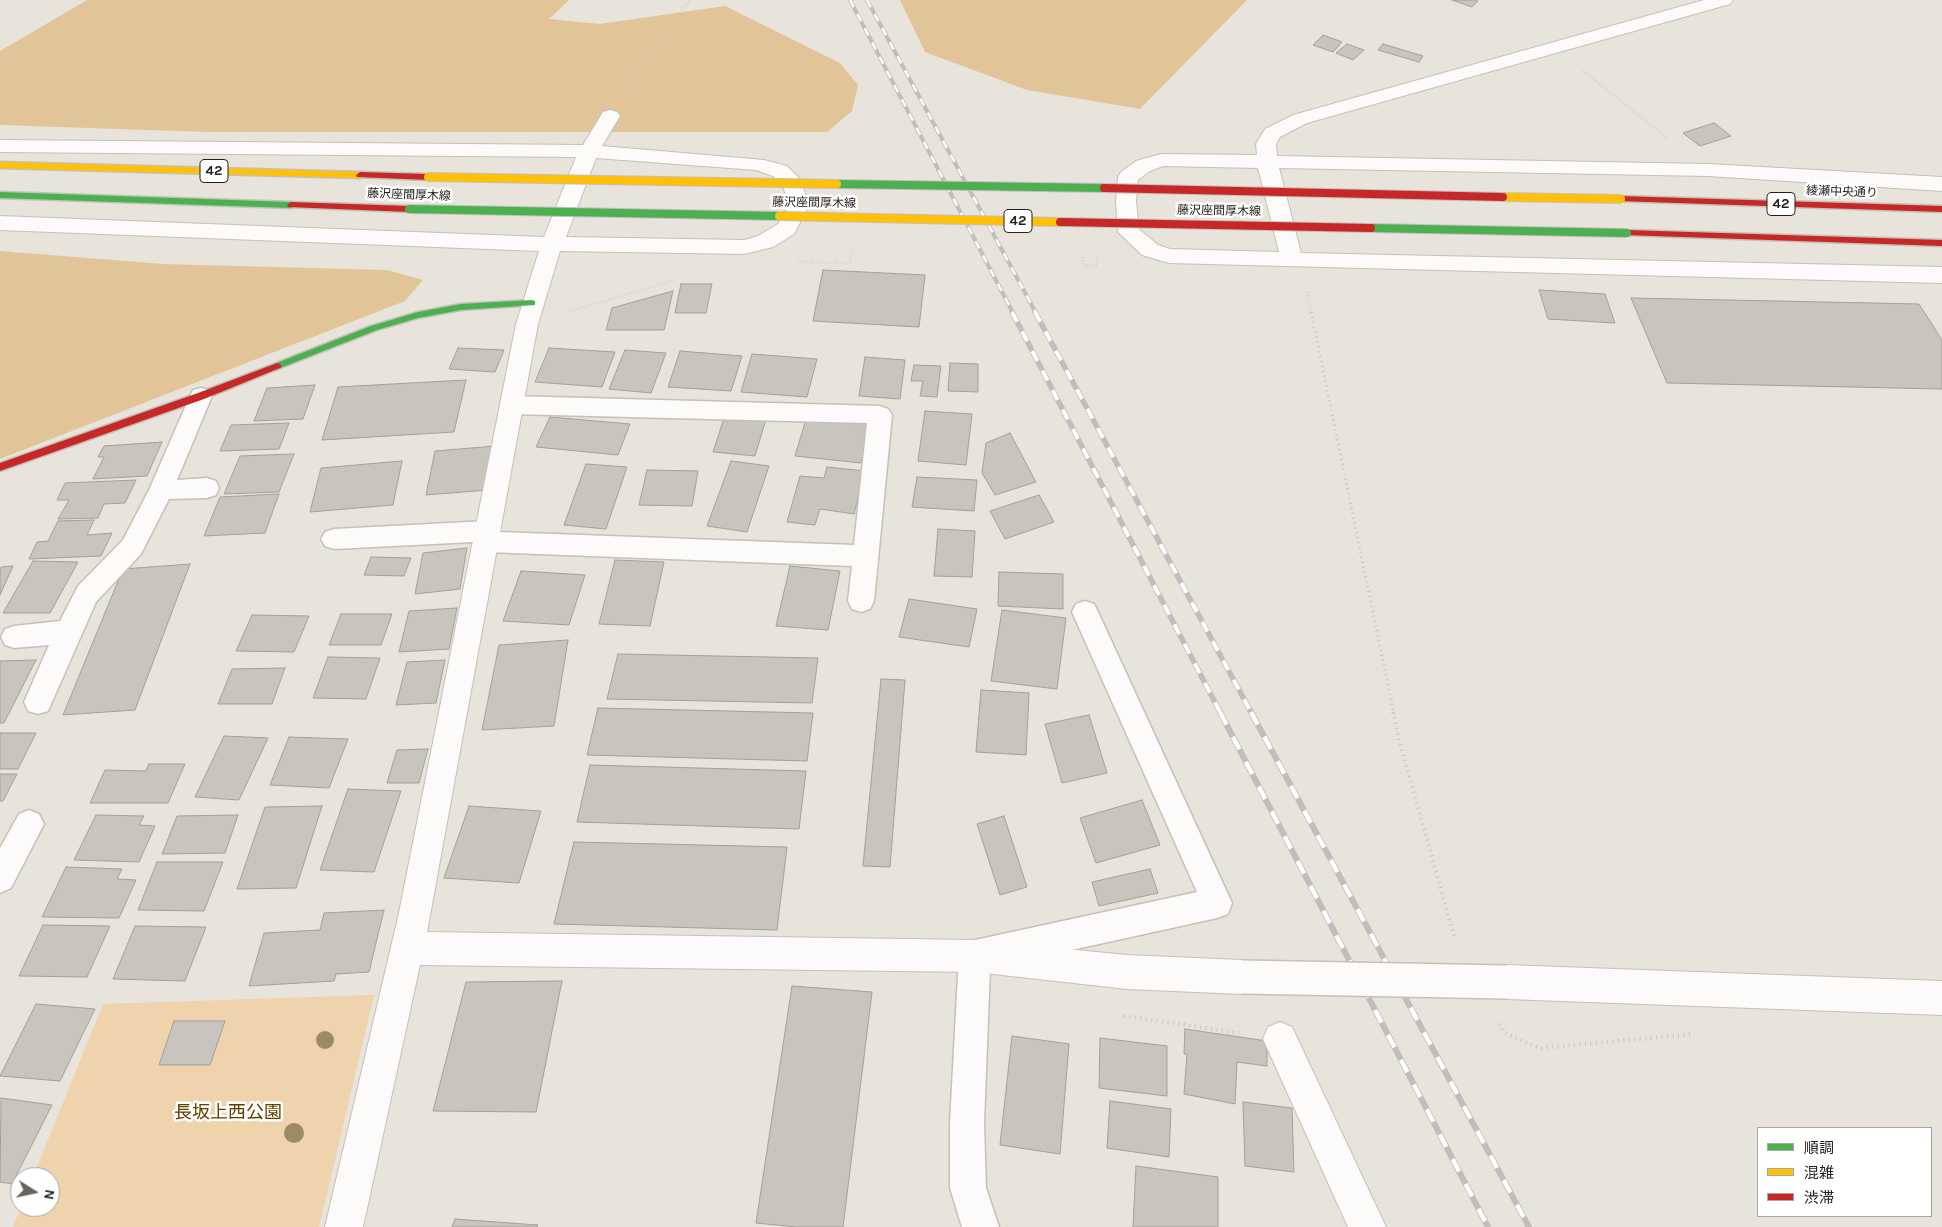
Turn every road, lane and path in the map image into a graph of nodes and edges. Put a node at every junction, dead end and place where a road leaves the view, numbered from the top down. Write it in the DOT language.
graph roads {
  1 [pos="690,0"];
  2 [pos="1724,0"];
  3 [pos="1555,48"];
  4 [pos="610,116"];
  5 [pos="0,146"];
  6 [pos="588,151"];
  7 [pos="1267,162"];
  8 [pos="0,165"];
  9 [pos="1708,170"];
  10 [pos="1942,184"];
  11 [pos="0,195"];
  12 [pos="1620,199"];
  13 [pos="1942,209"];
  14 [pos="0,223"];
  15 [pos="1942,243"];
  16 [pos="552,244"];
  17 [pos="1292,260"];
  18 [pos="790,262"];
  19 [pos="850,263"];
  20 [pos="1936,275"];
  21 [pos="683,277"];
  22 [pos="532,303"];
  23 [pos="559,315"];
  24 [pos="201,396"];
  25 [pos="512,405"];
  26 [pos="1,468"];
  27 [pos="207,488"];
  28 [pos="161,490"];
  29 [pos="487,537"];
  30 [pos="334,539"];
  31 [pos="865,556"];
  32 [pos="861,601"];
  33 [pos="1085,612"];
  34 [pos="68,632"];
  35 [pos="14,637"];
  36 [pos="38,702"];
  37 [pos="29,824"];
  38 [pos="0,878"];
  39 [pos="1457,943"];
  40 [pos="408,948"];
  41 [pos="975,956"];
  42 [pos="1942,998"];
  43 [pos="1497,1017"];
  44 [pos="1697,1033"];
  45 [pos="1280,1038"];
  46 [pos="344,1227"];
  47 [pos="981,1227"];
  48 [pos="1367,1227"];
  1 -- 4 [label="path"];
  2 -- 3 [label="street"];
  3 -- 7 [label="street"];
  3 -- 9 [label="path"];
  4 -- 6 [label="street"];
  5 -- 6 [label="street"];
  6 -- 16 [label="street"];
  6 -- 16 [label="street"];
  7 -- 9 [label="street"];
  7 -- 17 [label="street"];
  7 -- 17 [label="street"];
  8 -- 12 [label="main road, 藤沢座間厚木線 / 42, bridge"];
  9 -- 10 [label="street"];
  11 -- 15 [label="main road, 藤沢座間厚木線 / 42, bridge"];
  12 -- 13 [label="main road, 綾瀬中央通り / 42"];
  14 -- 16 [label="street"];
  16 -- 22 [label="street"];
  17 -- 20 [label="street"];
  17 -- 39 [label="path"];
  18 -- 19 [label="path"];
  21 -- 23 [label="path"];
  22 -- 24 [label="main road"];
  22 -- 25 [label="street"];
  24 -- 26 [label="main road"];
  24 -- 28 [label="lane"];
  25 -- 29 [label="street"];
  25 -- 31 [label="lane"];
  27 -- 28 [label="lane"];
  28 -- 34 [label="lane"];
  29 -- 30 [label="lane"];
  29 -- 31 [label="lane"];
  29 -- 40 [label="street"];
  31 -- 32 [label="lane"];
  33 -- 41 [label="lane"];
  34 -- 35 [label="lane"];
  34 -- 36 [label="lane"];
  37 -- 38 [label="lane"];
  40 -- 41 [label="street"];
  40 -- 46 [label="street"];
  41 -- 42 [label="street, bridge"];
  41 -- 47 [label="lane"];
  43 -- 44 [label="path"];
  45 -- 48 [label="street"];
}
